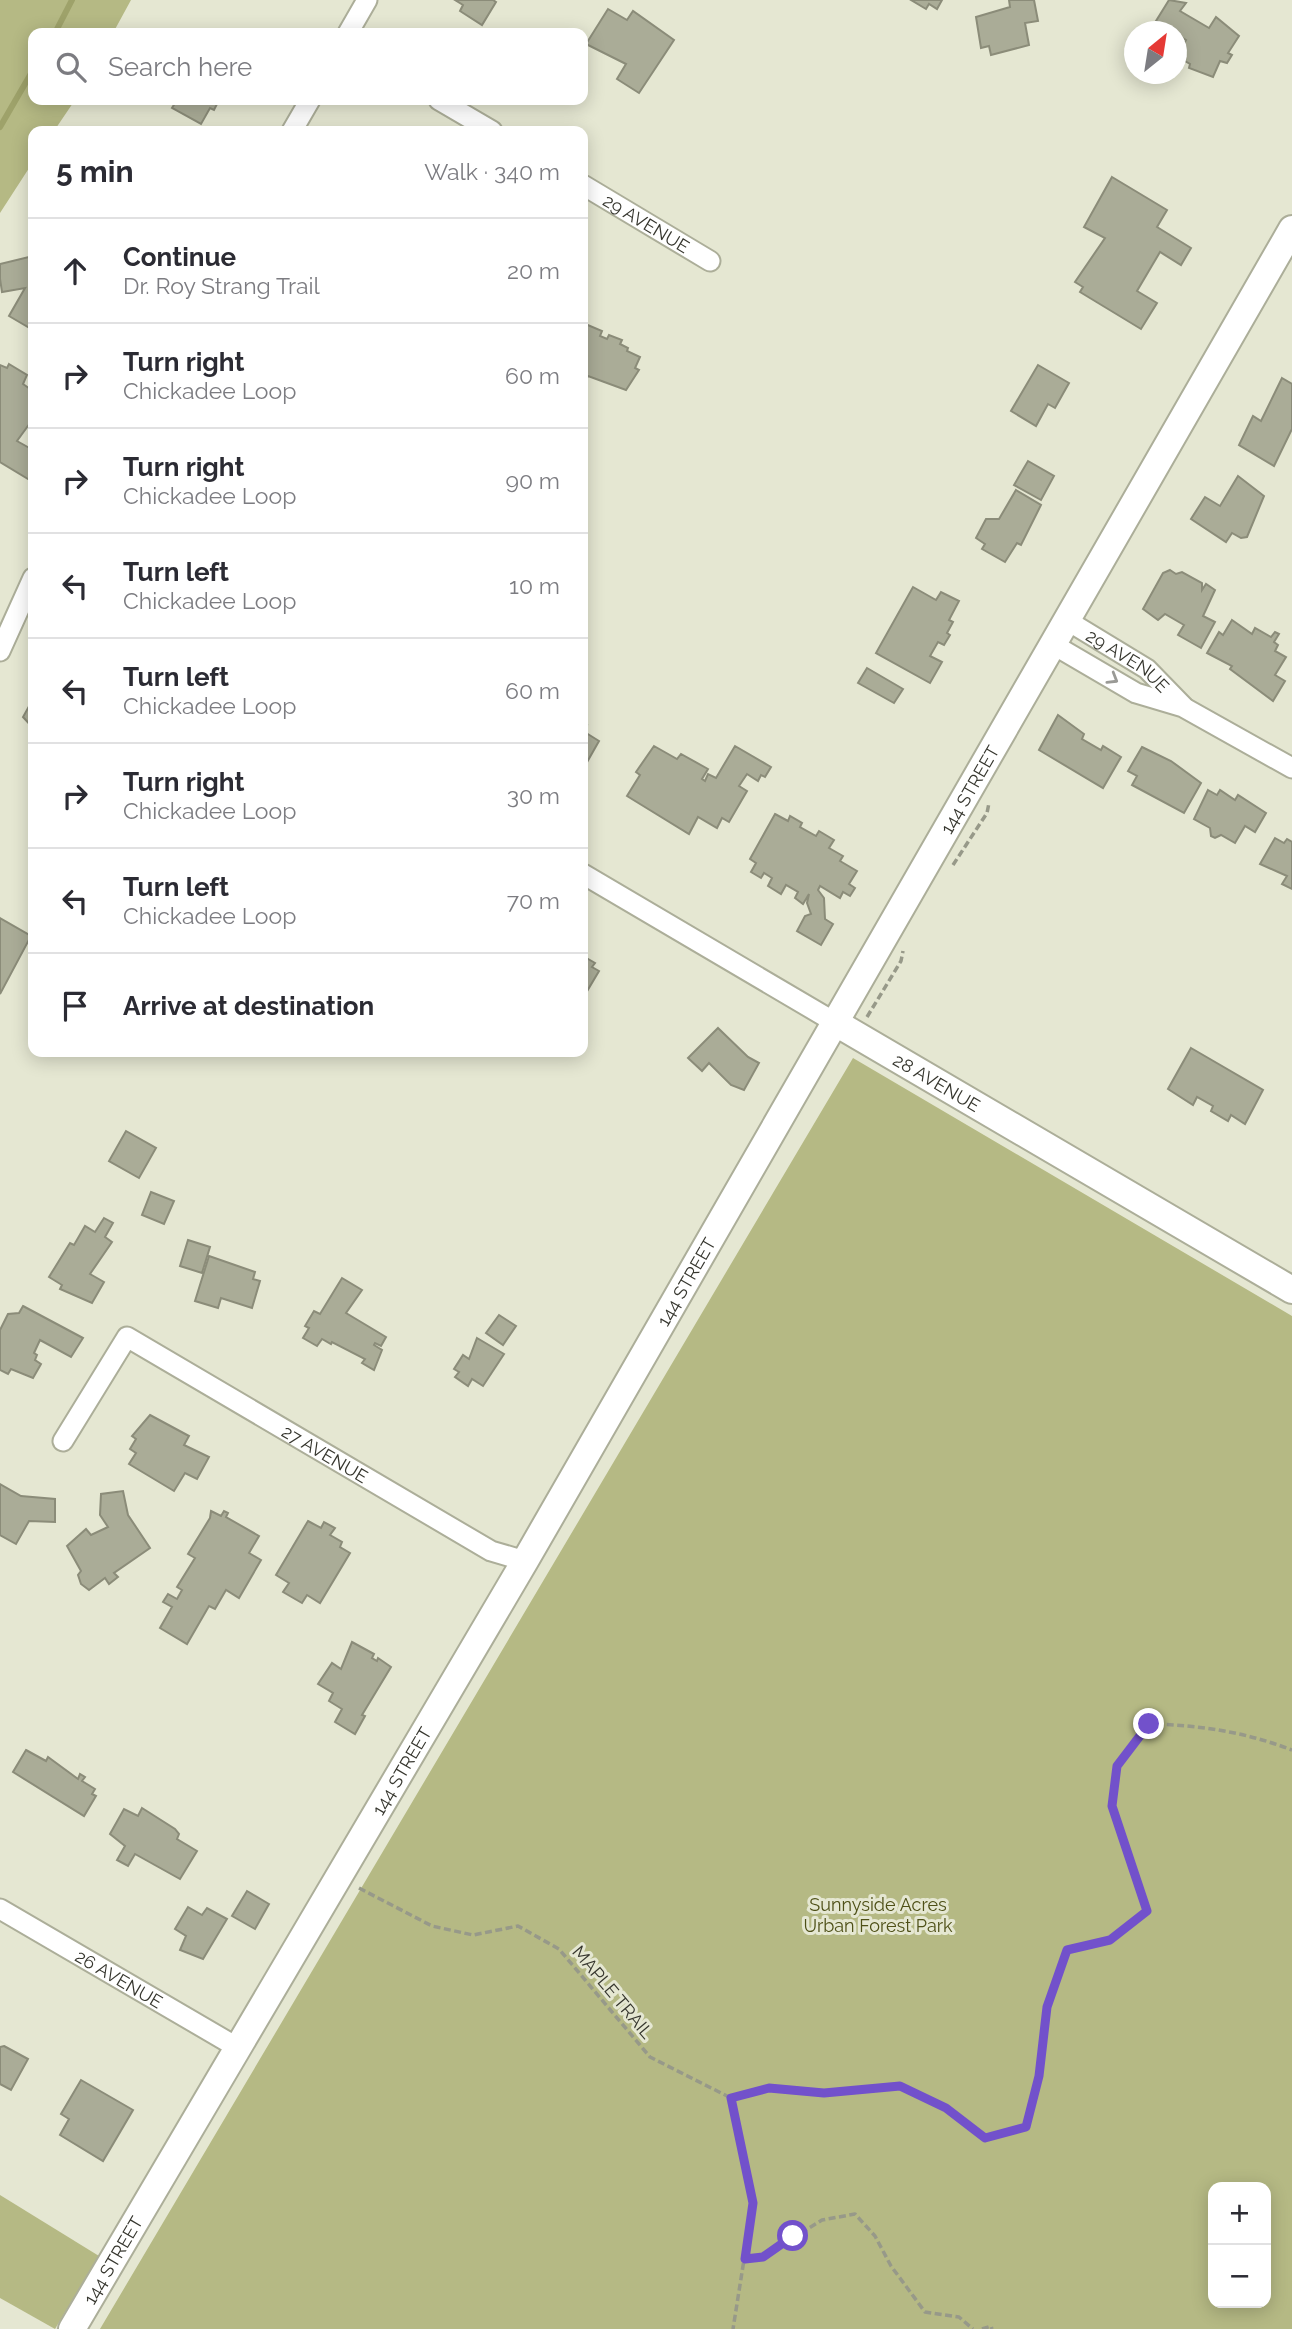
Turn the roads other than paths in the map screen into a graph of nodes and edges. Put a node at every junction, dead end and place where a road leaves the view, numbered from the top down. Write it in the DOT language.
graph roads {
  1 [pos="368,0"];
  2 [pos="351,28"];
  3 [pos="307,105"];
  4 [pos="448,105"];
  5 [pos="295,126"];
  6 [pos="483,126"];
  7 [pos="588,188"];
  8 [pos="1292,229"];
  9 [pos="710,261"];
  10 [pos="28,589"];
  11 [pos="1068,621"];
  12 [pos="1054,645"];
  13 [pos="0,651"];
  14 [pos="1184,707"];
  15 [pos="1292,768"];
  16 [pos="588,876"];
  17 [pos="836,1023"];
  18 [pos="1292,1290"];
  19 [pos="63,1441"];
  20 [pos="524,1561"];
  21 [pos="0,1909"];
  22 [pos="240,2049"];
  23 [pos="72,2329"];
  1 -- 2 [label="street"];
  3 -- 5 [label="street"];
  4 -- 6 [label="street"];
  7 -- 9 [label="street, 29 AVENUE"];
  8 -- 11 [label="street, 144 STREET"];
  10 -- 13 [label="street"];
  11 -- 12 [label="street, 144 STREET"];
  11 -- 14 [label="street, 29 AVENUE"];
  12 -- 14 [label="street, 29 AVENUE, one-way"];
  12 -- 17 [label="street, 144 STREET"];
  14 -- 15 [label="street, 29 AVENUE"];
  16 -- 17 [label="street, 28 AVENUE"];
  17 -- 18 [label="street, 28 AVENUE"];
  17 -- 20 [label="street, 144 STREET"];
  19 -- 20 [label="street, 27 AVENUE"];
  20 -- 22 [label="street, 144 STREET"];
  21 -- 22 [label="street, 26 AVENUE"];
  22 -- 23 [label="street, 144 STREET"];
}
